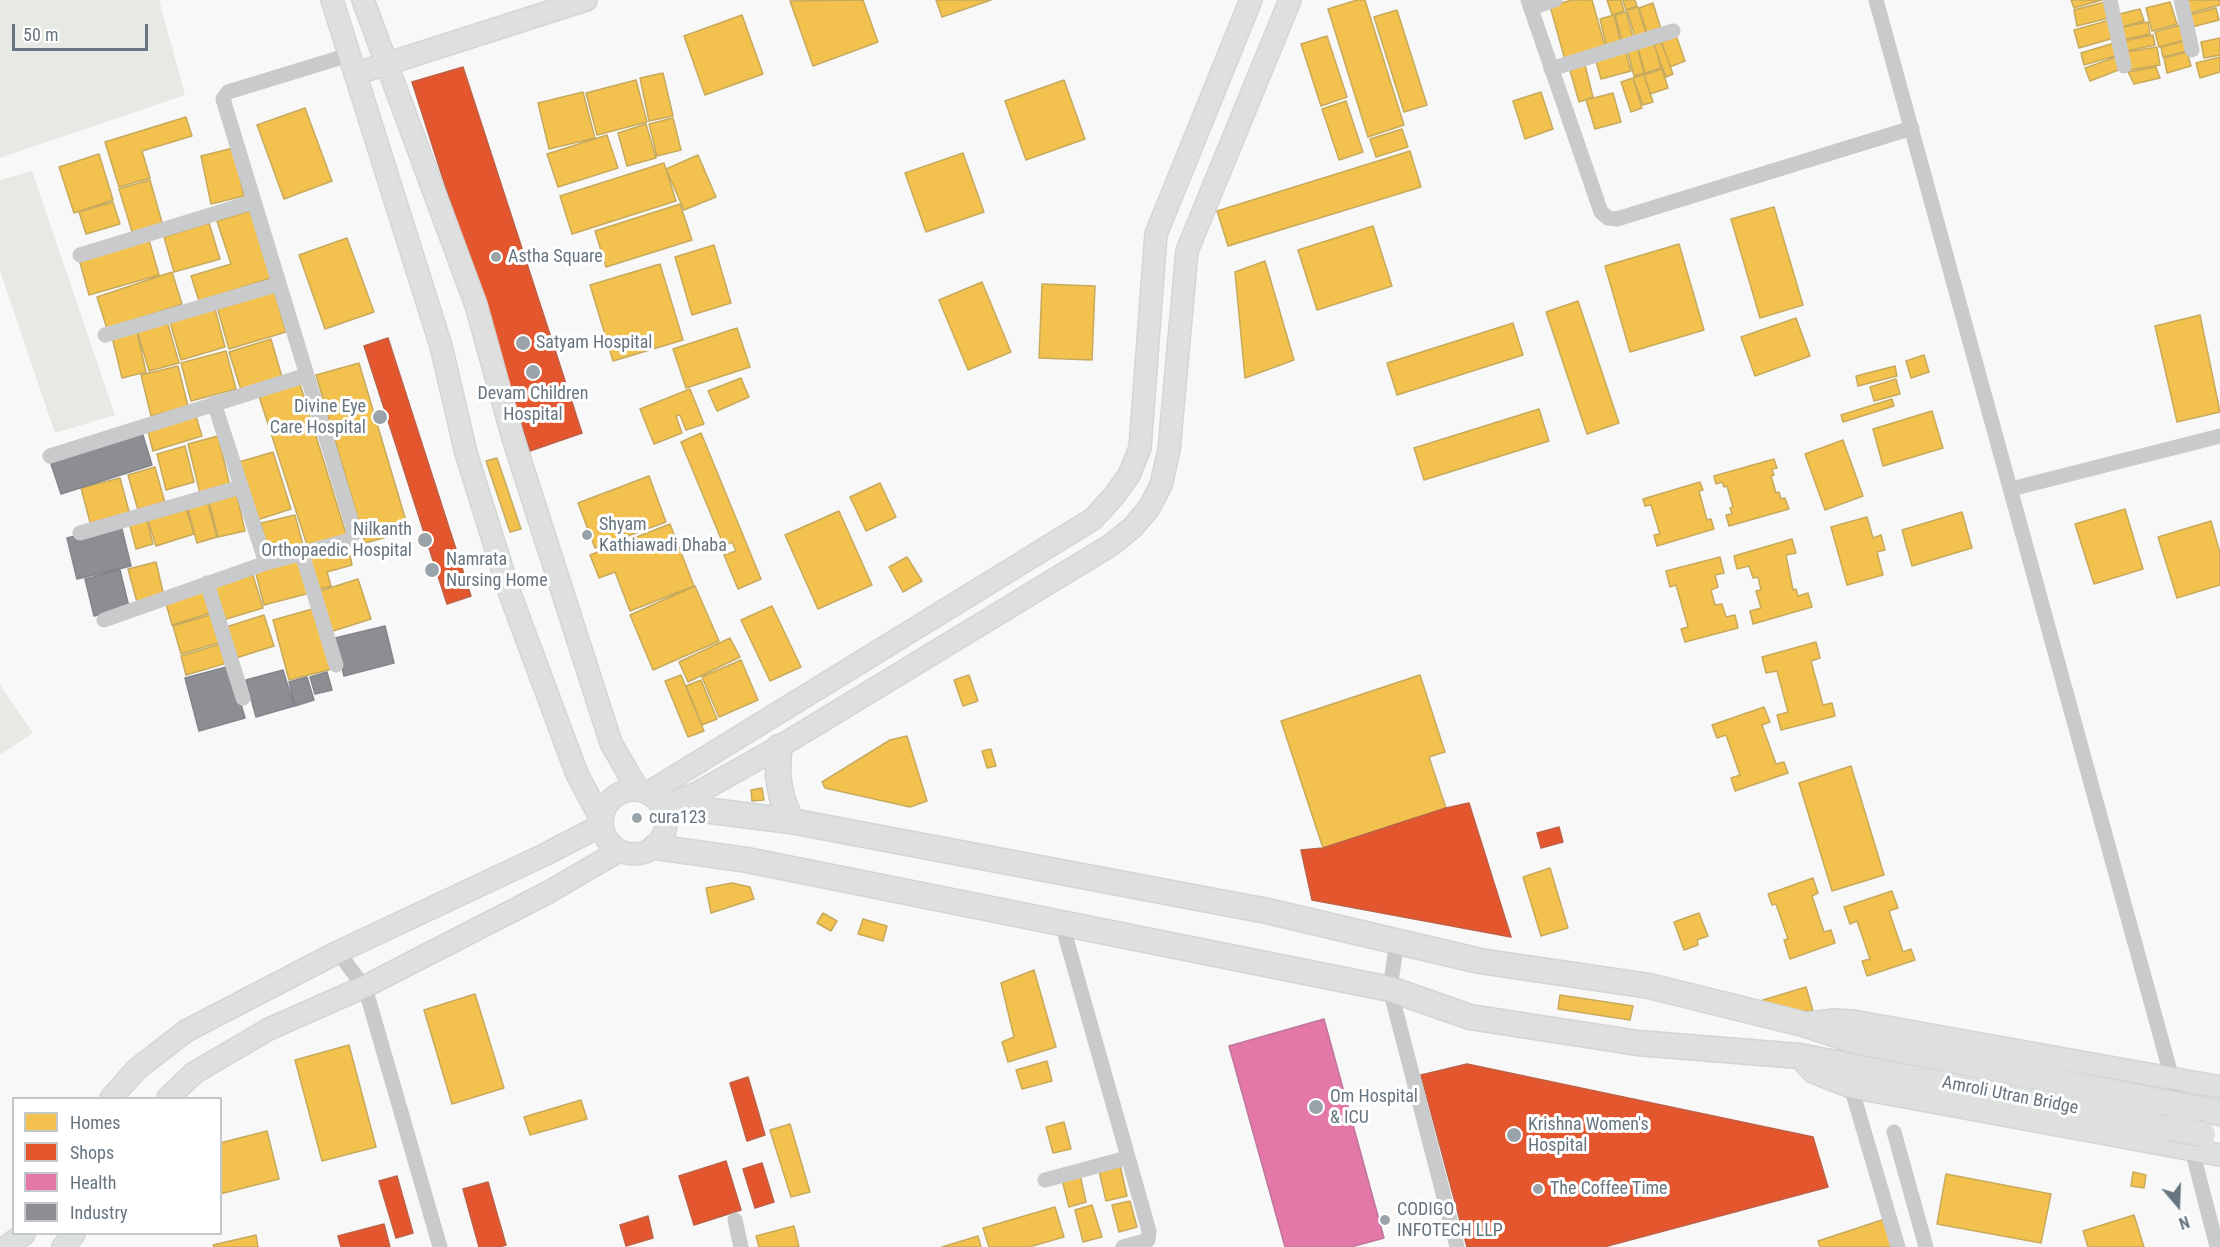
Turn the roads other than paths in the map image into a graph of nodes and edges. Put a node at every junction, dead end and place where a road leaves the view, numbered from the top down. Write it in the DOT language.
graph roads {
  1 [pos="332,0"];
  2 [pos="363,0"];
  3 [pos="586,0"];
  4 [pos="1251,0"];
  5 [pos="1290,0"];
  6 [pos="1555,0"];
  7 [pos="1876,0"];
  8 [pos="2110,0"];
  9 [pos="2181,0"];
  10 [pos="1529,4"];
  11 [pos="1672,31"];
  12 [pos="2192,50"];
  13 [pos="352,65"];
  14 [pos="386,65"];
  15 [pos="2124,66"];
  16 [pos="1551,69"];
  17 [pos="1912,128"];
  18 [pos="253,202"];
  19 [pos="80,255"];
  20 [pos="279,284"];
  21 [pos="105,335"];
  22 [pos="307,375"];
  23 [pos="214,403"];
  24 [pos="2220,436"];
  25 [pos="50,456"];
  26 [pos="241,487"];
  27 [pos="2011,489"];
  28 [pos="80,533"];
  29 [pos="302,554"];
  30 [pos="266,564"];
  31 [pos="207,583"];
  32 [pos="104,620"];
  33 [pos="865,660"];
  34 [pos="336,664"];
  35 [pos="880,686"];
  36 [pos="243,698"];
  37 [pos="779,747"];
  38 [pos="654,800"];
  39 [pos="791,821"];
  40 [pos="602,823"];
  41 [pos="655,847"];
  42 [pos="619,851"];
  43 [pos="1062,924"];
  44 [pos="1397,941"];
  45 [pos="338,952"];
  46 [pos="364,987"];
  47 [pos="1390,989"];
  48 [pos="1803,1024"];
  49 [pos="1799,1056"];
  50 [pos="2171,1078"];
  51 [pos="1851,1087"];
  52 [pos="2220,1087"];
  53 [pos="112,1097"];
  54 [pos="169,1097"];
  55 [pos="2220,1113"];
  56 [pos="1894,1132"];
  57 [pos="2205,1140"];
  58 [pos="2220,1155"];
  59 [pos="1127,1158"];
  60 [pos="1045,1180"];
  61 [pos="735,1220"];
  62 [pos="21,1235"];
  63 [pos="72,1235"];
  64 [pos="6,1247"];
  65 [pos="63,1247"];
  66 [pos="440,1247"];
  67 [pos="741,1247"];
  68 [pos="1123,1247"];
  69 [pos="1457,1247"];
  70 [pos="1898,1247"];
  71 [pos="1926,1247"];
  72 [pos="2217,1247"];
  1 -- 13 [label="main road"];
  2 -- 14 [label="main road"];
  3 -- 14 [label="main road"];
  4 -- 33 [label="main road"];
  5 -- 35 [label="main road"];
  6 -- 10 [label="street"];
  7 -- 17 [label="street"];
  8 -- 15 [label="street"];
  9 -- 12 [label="street"];
  10 -- 16 [label="street"];
  11 -- 16 [label="street"];
  13 -- 14 [label="main road"];
  13 -- 18 [label="street"];
  13 -- 40 [label="main road"];
  14 -- 38 [label="main road"];
  16 -- 17 [label="street"];
  17 -- 27 [label="street"];
  18 -- 19 [label="street"];
  18 -- 20 [label="street"];
  20 -- 21 [label="street"];
  20 -- 22 [label="street"];
  22 -- 23 [label="street"];
  22 -- 29 [label="street"];
  23 -- 25 [label="street"];
  23 -- 26 [label="street"];
  24 -- 27 [label="street"];
  26 -- 28 [label="street"];
  26 -- 30 [label="street"];
  27 -- 50 [label="street"];
  29 -- 30 [label="street"];
  29 -- 34 [label="street"];
  30 -- 31 [label="street"];
  31 -- 32 [label="street"];
  31 -- 36 [label="street"];
  33 -- 35 [label="main road"];
  33 -- 38 [label="main road"];
  35 -- 37 [label="main road"];
  37 -- 38 [label="main road"];
  37 -- 39 [label="main road"];
  38 -- 39 [label="main road, Amroli Utran Bridge"];
  38 -- 40 [label="main road"];
  38 -- 41 [label="main road"];
  39 -- 44 [label="main road, Amroli Utran Bridge"];
  40 -- 42 [label="main road"];
  40 -- 45 [label="main road"];
  41 -- 42 [label="main road"];
  41 -- 43 [label="main road, Amroli Utran Bridge"];
  42 -- 46 [label="main road"];
  43 -- 47 [label="main road, Amroli Utran Bridge"];
  43 -- 59 [label="street"];
  44 -- 47 [label="street"];
  44 -- 48 [label="main road, Amroli Utran Bridge"];
  45 -- 46 [label="street"];
  45 -- 53 [label="main road"];
  46 -- 54 [label="main road"];
  46 -- 66 [label="street"];
  47 -- 49 [label="main road, Amroli Utran Bridge"];
  47 -- 69 [label="street"];
  48 -- 50 [label="main road"];
  48 -- 55 [label="main road, Amroli Utran Bridge, bridge"];
  49 -- 51 [label="main road"];
  49 -- 57 [label="main road, Amroli Utran Bridge, bridge"];
  50 -- 52 [label="main road"];
  50 -- 57 [label="street"];
  51 -- 57 [label="main road"];
  51 -- 70 [label="street"];
  56 -- 71 [label="street"];
  57 -- 58 [label="main road"];
  57 -- 72 [label="street"];
  59 -- 60 [label="street"];
  59 -- 68 [label="street"];
  61 -- 67 [label="street"];
  62 -- 64 [label="main road"];
  63 -- 65 [label="main road"];
}
